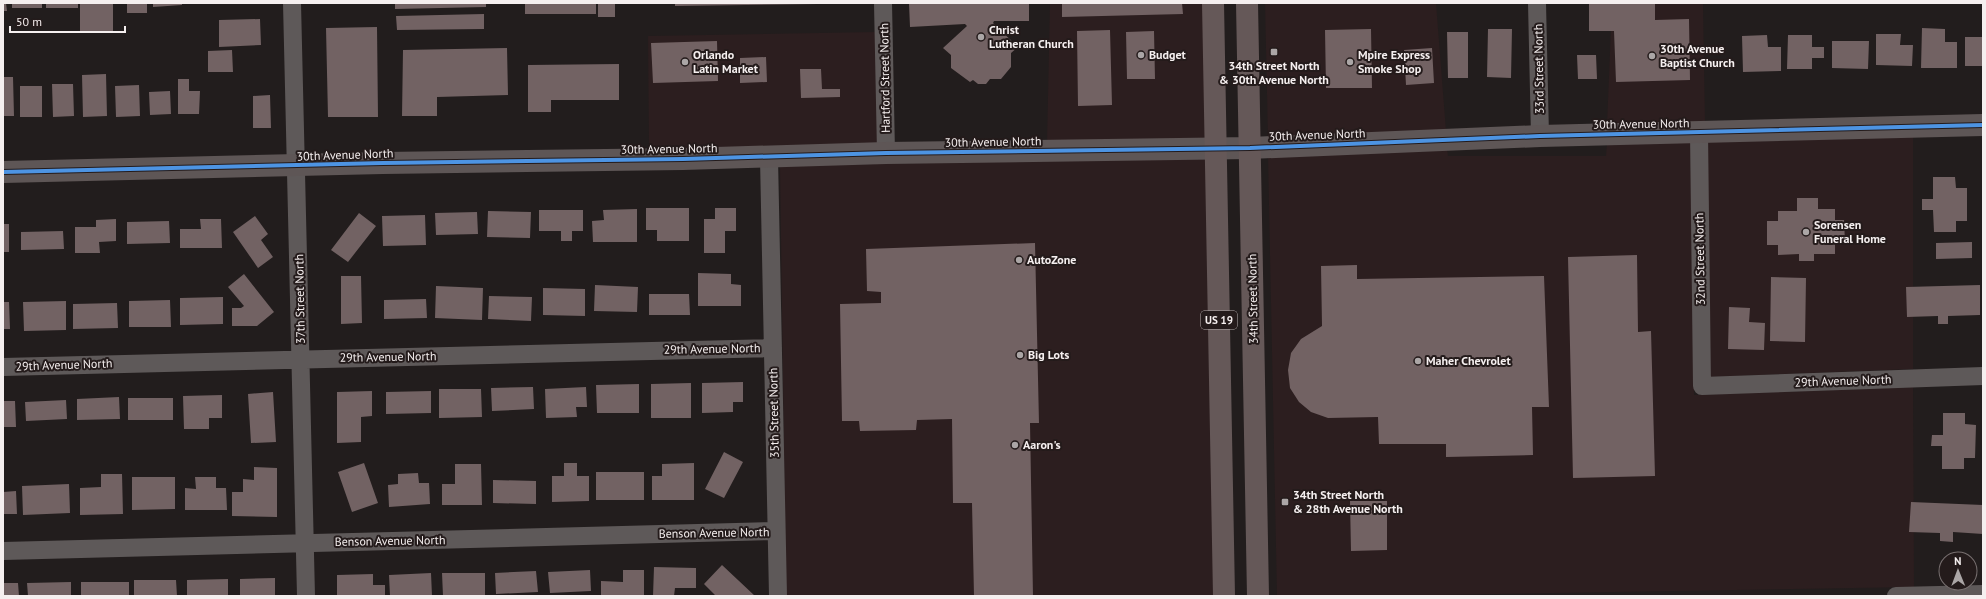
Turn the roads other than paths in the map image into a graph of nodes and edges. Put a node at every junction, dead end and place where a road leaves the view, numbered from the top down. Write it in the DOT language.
graph roads {
  1 [pos="292,3"];
  2 [pos="883,3"];
  3 [pos="1213,3"];
  4 [pos="1247,3"];
  5 [pos="1537,3"];
  6 [pos="1983,125"];
  7 [pos="1698,132"];
  8 [pos="1540,136"];
  9 [pos="1215,148"];
  10 [pos="1250,148"];
  11 [pos="886,154"];
  12 [pos="769,158"];
  13 [pos="297,166"];
  14 [pos="3,172"];
  15 [pos="773,348"];
  16 [pos="301,359"];
  17 [pos="3,367"];
  18 [pos="1983,376"];
  19 [pos="1702,386"];
  20 [pos="776,531"];
  21 [pos="306,543"];
  22 [pos="3,551"];
  23 [pos="1983,594"];
  24 [pos="306,596"];
  25 [pos="778,596"];
  26 [pos="1224,596"];
  27 [pos="1258,596"];
  28 [pos="1896,596"];
  1 -- 13 [label="street, 37th Street North"];
  2 -- 11 [label="street, Hartford Street North"];
  3 -- 9 [label="highway, US 19"];
  4 -- 10 [label="highway, 34th Street North / US 19"];
  5 -- 8 [label="street, 33rd Street North"];
  6 -- 7 [label="street, 30th Avenue North"];
  7 -- 8 [label="street, 30th Avenue North"];
  7 -- 19 [label="street, 32nd Street North"];
  8 -- 10 [label="street, 30th Avenue North"];
  9 -- 10 [label="street, 30th Avenue North"];
  9 -- 11 [label="street, 30th Avenue North"];
  9 -- 26 [label="highway, US 19"];
  10 -- 27 [label="highway, 34th Street North / US 19"];
  11 -- 12 [label="street, 30th Avenue North"];
  12 -- 13 [label="street, 30th Avenue North"];
  12 -- 15 [label="street, 35th Street North"];
  13 -- 14 [label="street, 30th Avenue North"];
  13 -- 16 [label="street, 37th Street North"];
  15 -- 16 [label="street, 29th Avenue North"];
  15 -- 20 [label="street, 35th Street North"];
  16 -- 17 [label="street, 29th Avenue North"];
  16 -- 21 [label="street, 37th Street North"];
  18 -- 19 [label="street, 29th Avenue North"];
  20 -- 21 [label="street, Benson Avenue North"];
  20 -- 25 [label="street, 35th Street North"];
  21 -- 22 [label="street, Benson Avenue North"];
  21 -- 24 [label="street, 37th Street North"];
  23 -- 28 [label="street"];
}
